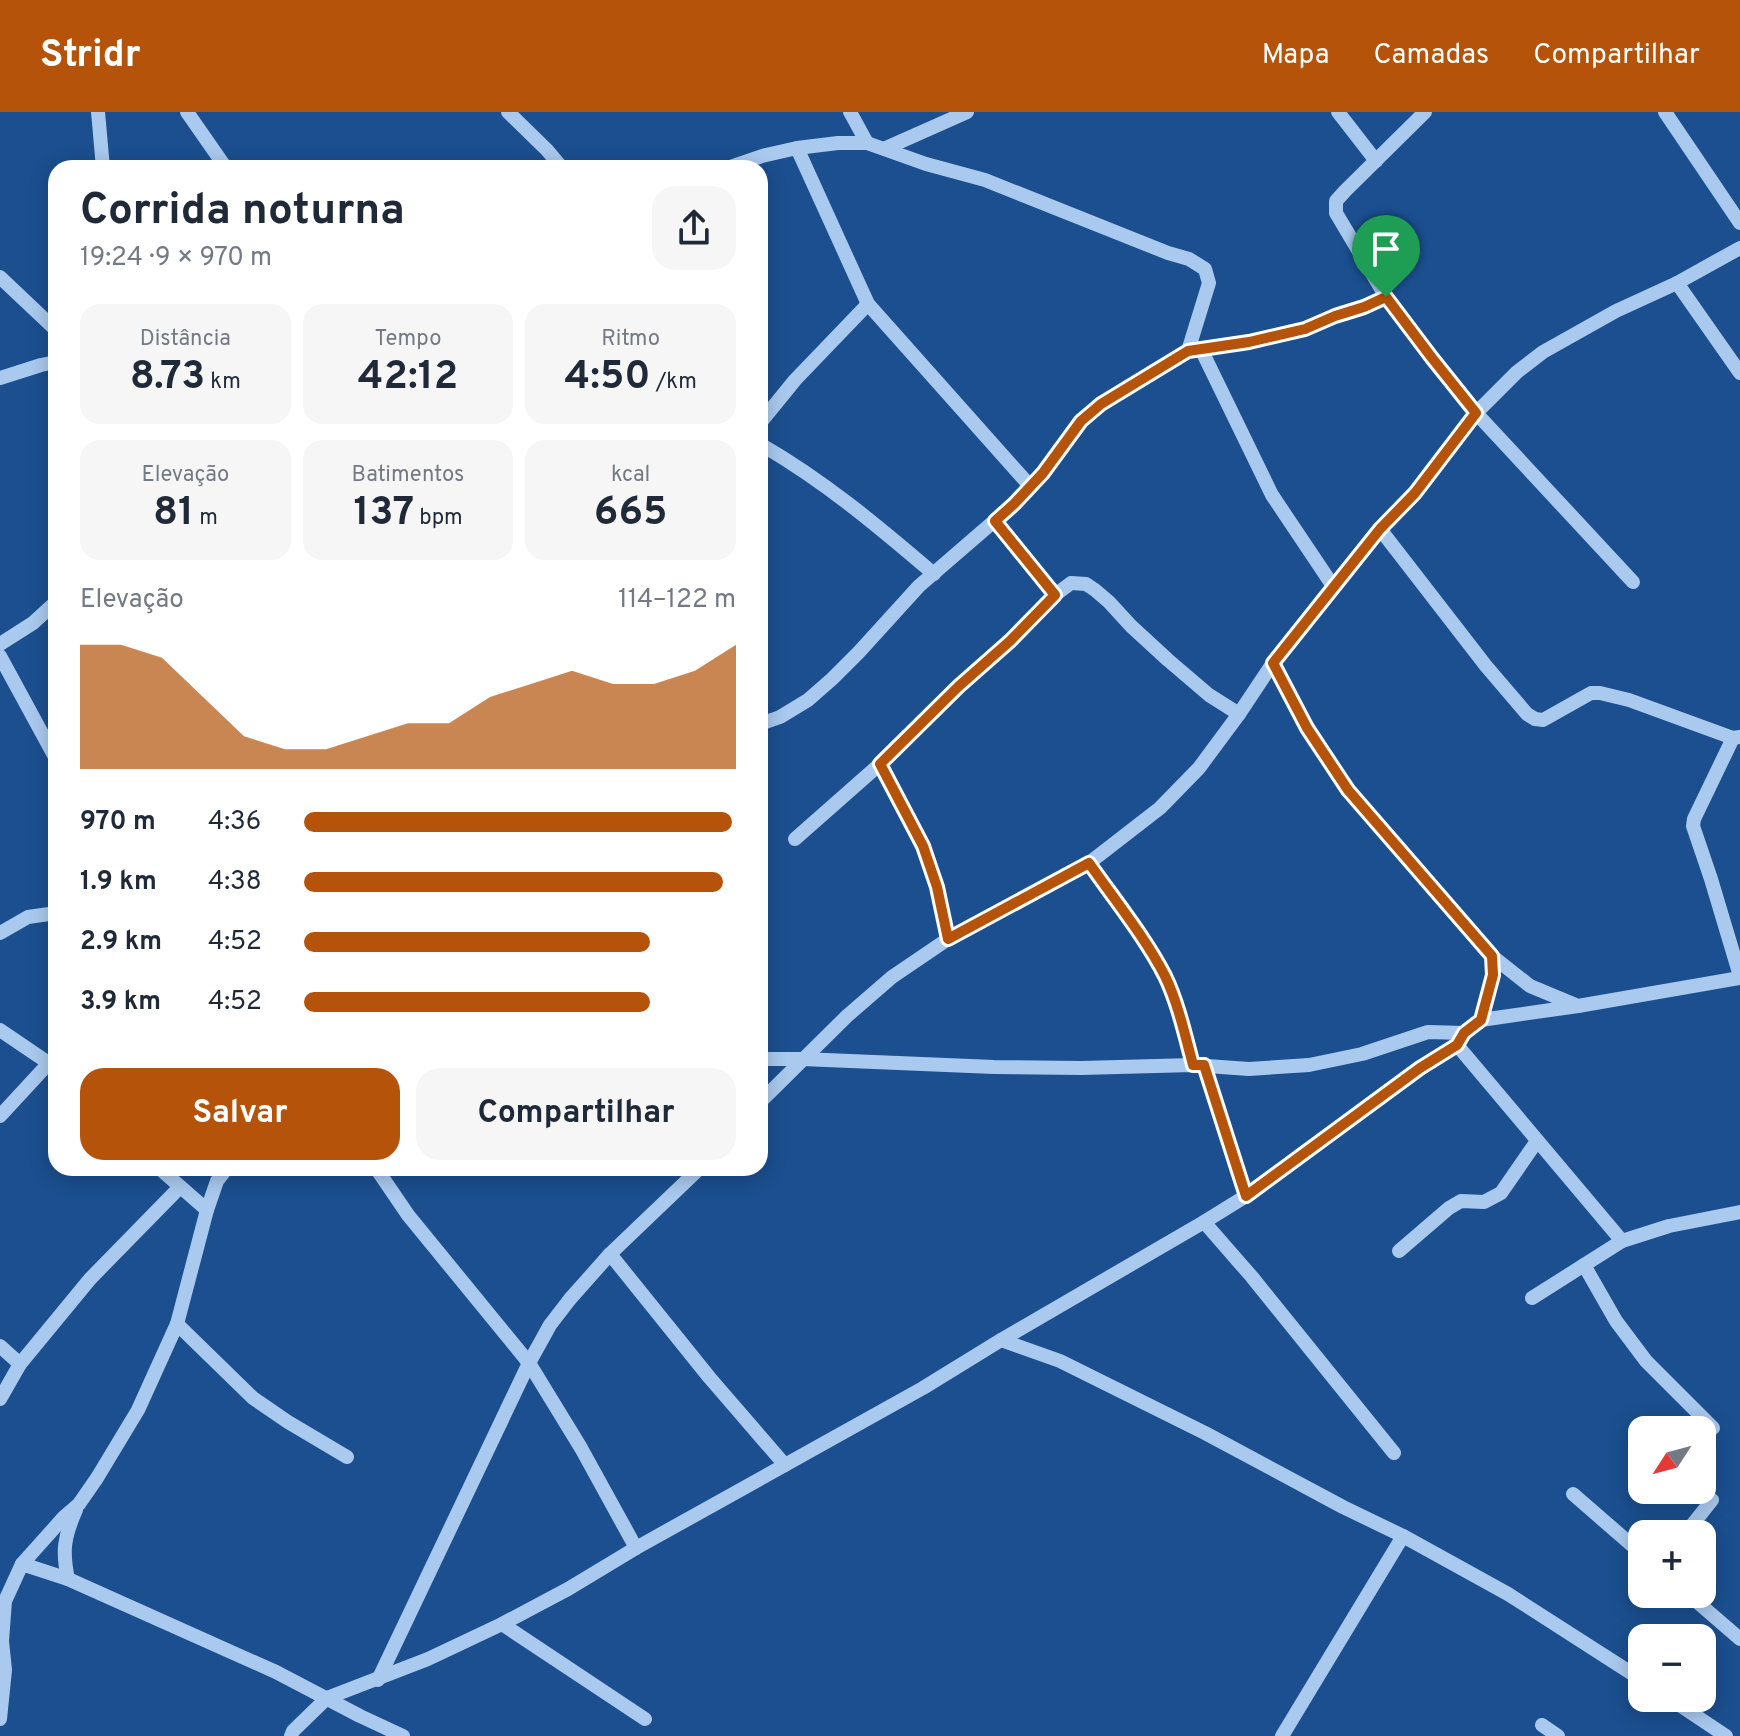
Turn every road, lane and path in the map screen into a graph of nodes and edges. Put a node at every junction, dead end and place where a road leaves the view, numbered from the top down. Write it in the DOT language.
graph roads {
  1 [pos="98,112"];
  2 [pos="187,112"];
  3 [pos="508,112"];
  4 [pos="850,112"];
  5 [pos="967,112"];
  6 [pos="1338,112"];
  7 [pos="1425,112"];
  8 [pos="1665,112"];
  9 [pos="867,143"];
  10 [pos="797,148"];
  11 [pos="886,148"];
  12 [pos="102,160"];
  13 [pos="220,160"];
  14 [pos="555,160"];
  15 [pos="750,160"];
  16 [pos="1376,161"];
  17 [pos="1740,223"];
  18 [pos="1740,248"];
  19 [pos="0,277"];
  20 [pos="1677,283"];
  21 [pos="1386,297"];
  22 [pos="868,304"];
  23 [pos="48,322"];
  24 [pos="1194,350"];
  25 [pos="48,364"];
  26 [pos="1740,373"];
  27 [pos="0,378"];
  28 [pos="768,413"];
  29 [pos="1476,413"];
  30 [pos="768,449"];
  31 [pos="1031,487"];
  32 [pos="995,521"];
  33 [pos="1380,529"];
  34 [pos="934,574"];
  35 [pos="1633,582"];
  36 [pos="1333,586"];
  37 [pos="1055,595"];
  38 [pos="48,609"];
  39 [pos="0,644"];
  40 [pos="0,656"];
  41 [pos="1273,663"];
  42 [pos="1239,714"];
  43 [pos="768,721"];
  44 [pos="1736,738"];
  45 [pos="48,744"];
  46 [pos="880,764"];
  47 [pos="795,839"];
  48 [pos="1089,863"];
  49 [pos="48,914"];
  50 [pos="0,933"];
  51 [pos="948,939"];
  52 [pos="1492,956"];
  53 [pos="1740,977"];
  54 [pos="1578,1006"];
  55 [pos="1481,1020"];
  56 [pos="0,1030"];
  57 [pos="1461,1039"];
  58 [pos="768,1059"];
  59 [pos="802,1059"];
  60 [pos="48,1063"];
  61 [pos="1199,1065"];
  62 [pos="48,1071"];
  63 [pos="768,1094"];
  64 [pos="0,1116"];
  65 [pos="1537,1141"];
  66 [pos="168,1176"];
  67 [pos="221,1176"];
  68 [pos="381,1176"];
  69 [pos="692,1176"];
  70 [pos="180,1187"];
  71 [pos="1246,1196"];
  72 [pos="207,1210"];
  73 [pos="1740,1212"];
  74 [pos="1204,1222"];
  75 [pos="1622,1241"];
  76 [pos="1399,1251"];
  77 [pos="610,1254"];
  78 [pos="1584,1265"];
  79 [pos="1532,1298"];
  80 [pos="177,1324"];
  81 [pos="1001,1340"];
  82 [pos="0,1346"];
  83 [pos="529,1363"];
  84 [pos="20,1364"];
  85 [pos="0,1399"];
  86 [pos="1701,1416"];
  87 [pos="1394,1453"];
  88 [pos="347,1457"];
  89 [pos="785,1465"];
  90 [pos="1573,1494"];
  91 [pos="79,1504"];
  92 [pos="1709,1504"];
  93 [pos="1696,1520"];
  94 [pos="1403,1536"];
  95 [pos="1628,1542"];
  96 [pos="636,1548"];
  97 [pos="22,1564"];
  98 [pos="68,1579"];
  99 [pos="2,1602"];
  100 [pos="1704,1608"];
  101 [pos="502,1624"];
  102 [pos="1740,1639"];
  103 [pos="1,1640"];
  104 [pos="1628,1671"];
  105 [pos="378,1680"];
  106 [pos="327,1698"];
  107 [pos="1690,1712"];
  108 [pos="0,1719"];
  109 [pos="645,1719"];
  110 [pos="1542,1725"];
  111 [pos="291,1736"];
  112 [pos="403,1736"];
  113 [pos="1282,1736"];
  114 [pos="1558,1736"];
  115 [pos="1726,1736"];
  1 -- 12 [label="street"];
  2 -- 13 [label="street"];
  3 -- 14 [label="street"];
  4 -- 9 [label="street"];
  5 -- 11 [label="street"];
  6 -- 16 [label="street"];
  7 -- 16 [label="street"];
  8 -- 17 [label="street"];
  9 -- 10 [label="street"];
  9 -- 11 [label="street"];
  10 -- 15 [label="street"];
  10 -- 22 [label="street"];
  11 -- 24 [label="street"];
  16 -- 21 [label="street"];
  18 -- 20 [label="street"];
  19 -- 23 [label="street"];
  20 -- 26 [label="street"];
  20 -- 29 [label="street"];
  21 -- 24 [label="street"];
  21 -- 29 [label="street"];
  22 -- 28 [label="street"];
  22 -- 31 [label="street"];
  24 -- 31 [label="street"];
  24 -- 36 [label="street"];
  25 -- 27 [label="street"];
  29 -- 33 [label="street"];
  29 -- 35 [label="street"];
  30 -- 34 [label="street"];
  31 -- 32 [label="street"];
  32 -- 34 [label="street"];
  32 -- 37 [label="street"];
  33 -- 36 [label="street"];
  33 -- 44 [label="street"];
  34 -- 43 [label="street"];
  36 -- 41 [label="street"];
  37 -- 42 [label="street"];
  37 -- 46 [label="street"];
  38 -- 39 [label="street"];
  40 -- 45 [label="street"];
  41 -- 42 [label="street"];
  41 -- 52 [label="street"];
  42 -- 48 [label="street"];
  44 -- 53 [label="street"];
  46 -- 47 [label="street"];
  46 -- 51 [label="street"];
  48 -- 51 [label="street"];
  48 -- 61 [label="street"];
  49 -- 50 [label="street"];
  51 -- 59 [label="street"];
  52 -- 54 [label="street"];
  52 -- 55 [label="street"];
  53 -- 54 [label="street"];
  54 -- 55 [label="street"];
  55 -- 57 [label="street"];
  56 -- 60 [label="street"];
  57 -- 61 [label="street"];
  57 -- 65 [label="street"];
  57 -- 71 [label="street"];
  58 -- 59 [label="street"];
  59 -- 61 [label="street"];
  59 -- 63 [label="street"];
  61 -- 71 [label="street"];
  62 -- 64 [label="street"];
  65 -- 75 [label="street"];
  65 -- 76 [label="street"];
  66 -- 70 [label="street"];
  67 -- 72 [label="street"];
  68 -- 83 [label="street"];
  69 -- 77 [label="street"];
  70 -- 72 [label="street"];
  70 -- 84 [label="street"];
  71 -- 74 [label="street"];
  72 -- 80 [label="street"];
  73 -- 75 [label="street"];
  74 -- 81 [label="street"];
  74 -- 87 [label="street"];
  75 -- 78 [label="street"];
  77 -- 83 [label="street"];
  77 -- 89 [label="street"];
  78 -- 79 [label="street"];
  78 -- 86 [label="street"];
  80 -- 88 [label="street"];
  80 -- 91 [label="street"];
  81 -- 89 [label="street"];
  81 -- 94 [label="street"];
  82 -- 84 [label="street"];
  83 -- 96 [label="street"];
  83 -- 105 [label="street"];
  84 -- 85 [label="street"];
  89 -- 96 [label="street"];
  90 -- 95 [label="street"];
  91 -- 97 [label="street"];
  91 -- 98 [label="street"];
  92 -- 93 [label="street"];
  94 -- 104 [label="street"];
  94 -- 113 [label="street"];
  96 -- 101 [label="street"];
  97 -- 98 [label="street"];
  97 -- 99 [label="street"];
  98 -- 106 [label="street"];
  99 -- 103 [label="street"];
  100 -- 102 [label="street"];
  101 -- 105 [label="street"];
  101 -- 109 [label="street"];
  103 -- 108 [label="street"];
  105 -- 106 [label="street"];
  106 -- 111 [label="street"];
  106 -- 112 [label="street"];
  107 -- 115 [label="street"];
  110 -- 114 [label="street"];
}
